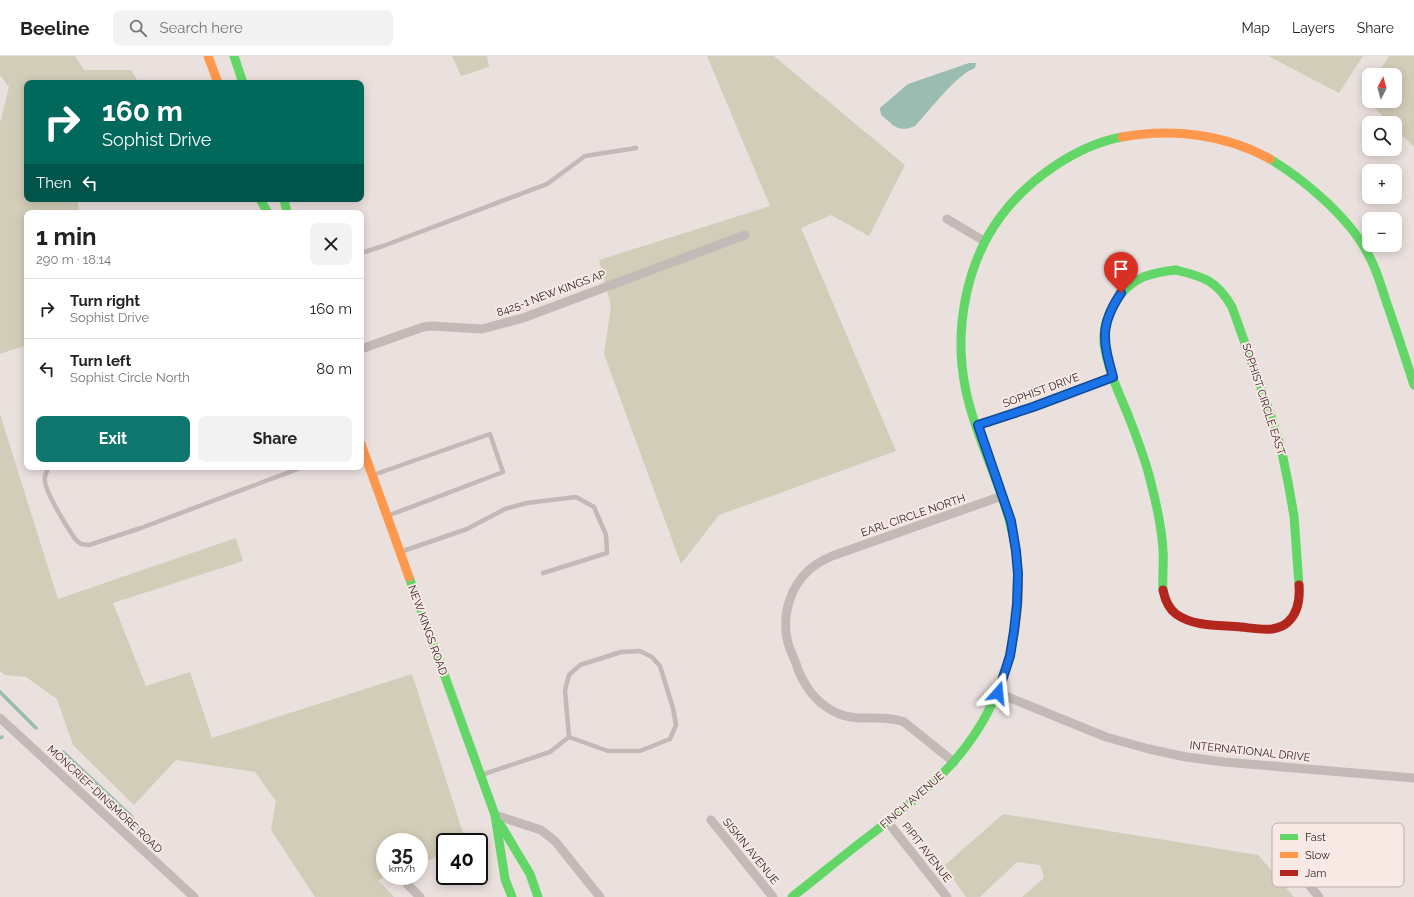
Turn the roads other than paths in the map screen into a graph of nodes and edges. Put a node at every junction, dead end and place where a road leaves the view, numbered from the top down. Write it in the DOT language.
graph roads {
  1 [pos="208,56"];
  2 [pos="234,56"];
  3 [pos="217,80"];
  4 [pos="243,80"];
  5 [pos="636,148"];
  6 [pos="947,219"];
  7 [pos="745,235"];
  8 [pos="984,241"];
  9 [pos="364,252"];
  10 [pos="364,349"];
  11 [pos="1113,377"];
  12 [pos="1414,384"];
  13 [pos="978,425"];
  14 [pos="364,454"];
  15 [pos="48,470"];
  16 [pos="295,470"];
  17 [pos="372,475"];
  18 [pos="1002,496"];
  19 [pos="387,516"];
  20 [pos="400,552"];
  21 [pos="543,573"];
  22 [pos="998,693"];
  23 [pos="0,718"];
  24 [pos="569,737"];
  25 [pos="954,762"];
  26 [pos="480,775"];
  27 [pos="1414,778"];
  28 [pos="495,815"];
  29 [pos="711,820"];
  30 [pos="887,821"];
  31 [pos="408,885"];
  32 [pos="1311,887"];
  33 [pos="194,897"];
  34 [pos="420,897"];
  35 [pos="512,897"];
  36 [pos="538,897"];
  37 [pos="600,897"];
  38 [pos="773,897"];
  39 [pos="792,897"];
  40 [pos="948,897"];
  41 [pos="1319,897"];
  1 -- 3 [label="main road"];
  2 -- 4 [label="main road"];
  5 -- 9 [label="lane"];
  6 -- 8 [label="street"];
  7 -- 10 [label="street, 8425-1 NEW KINGS AP"];
  8 -- 12 [label="main road, FINCH AVENUE"];
  8 -- 13 [label="main road, FINCH AVENUE"];
  11 -- 11 [label="main road, SOPHIST CIRCLE EAST"];
  11 -- 13 [label="street, SOPHIST DRIVE"];
  13 -- 18 [label="main road, FINCH AVENUE"];
  14 -- 17 [label="main road, NEW KINGS ROAD"];
  15 -- 16 [label="lane"];
  17 -- 19 [label="main road, NEW KINGS ROAD"];
  17 -- 19 [label="lane"];
  18 -- 22 [label="main road, FINCH AVENUE"];
  18 -- 25 [label="street, EARL CIRCLE NORTH"];
  19 -- 20 [label="main road, NEW KINGS ROAD"];
  20 -- 21 [label="lane"];
  20 -- 26 [label="main road, NEW KINGS ROAD"];
  22 -- 25 [label="main road, FINCH AVENUE"];
  22 -- 27 [label="street, INTERNATIONAL DRIVE"];
  23 -- 33 [label="street, MONCRIEF-DINSMORE ROAD"];
  24 -- 24 [label="lane"];
  24 -- 26 [label="lane"];
  25 -- 30 [label="main road, FINCH AVENUE"];
  26 -- 28 [label="main road, NEW KINGS ROAD"];
  28 -- 35 [label="main road, NEW KINGS ROAD"];
  28 -- 36 [label="main road, NEW KINGS ROAD"];
  28 -- 37 [label="street"];
  29 -- 38 [label="street, SISKIN AVENUE"];
  30 -- 39 [label="main road, FINCH AVENUE"];
  30 -- 40 [label="street, PIPIT AVENUE"];
  31 -- 34 [label="street"];
  32 -- 41 [label="street"];
}
